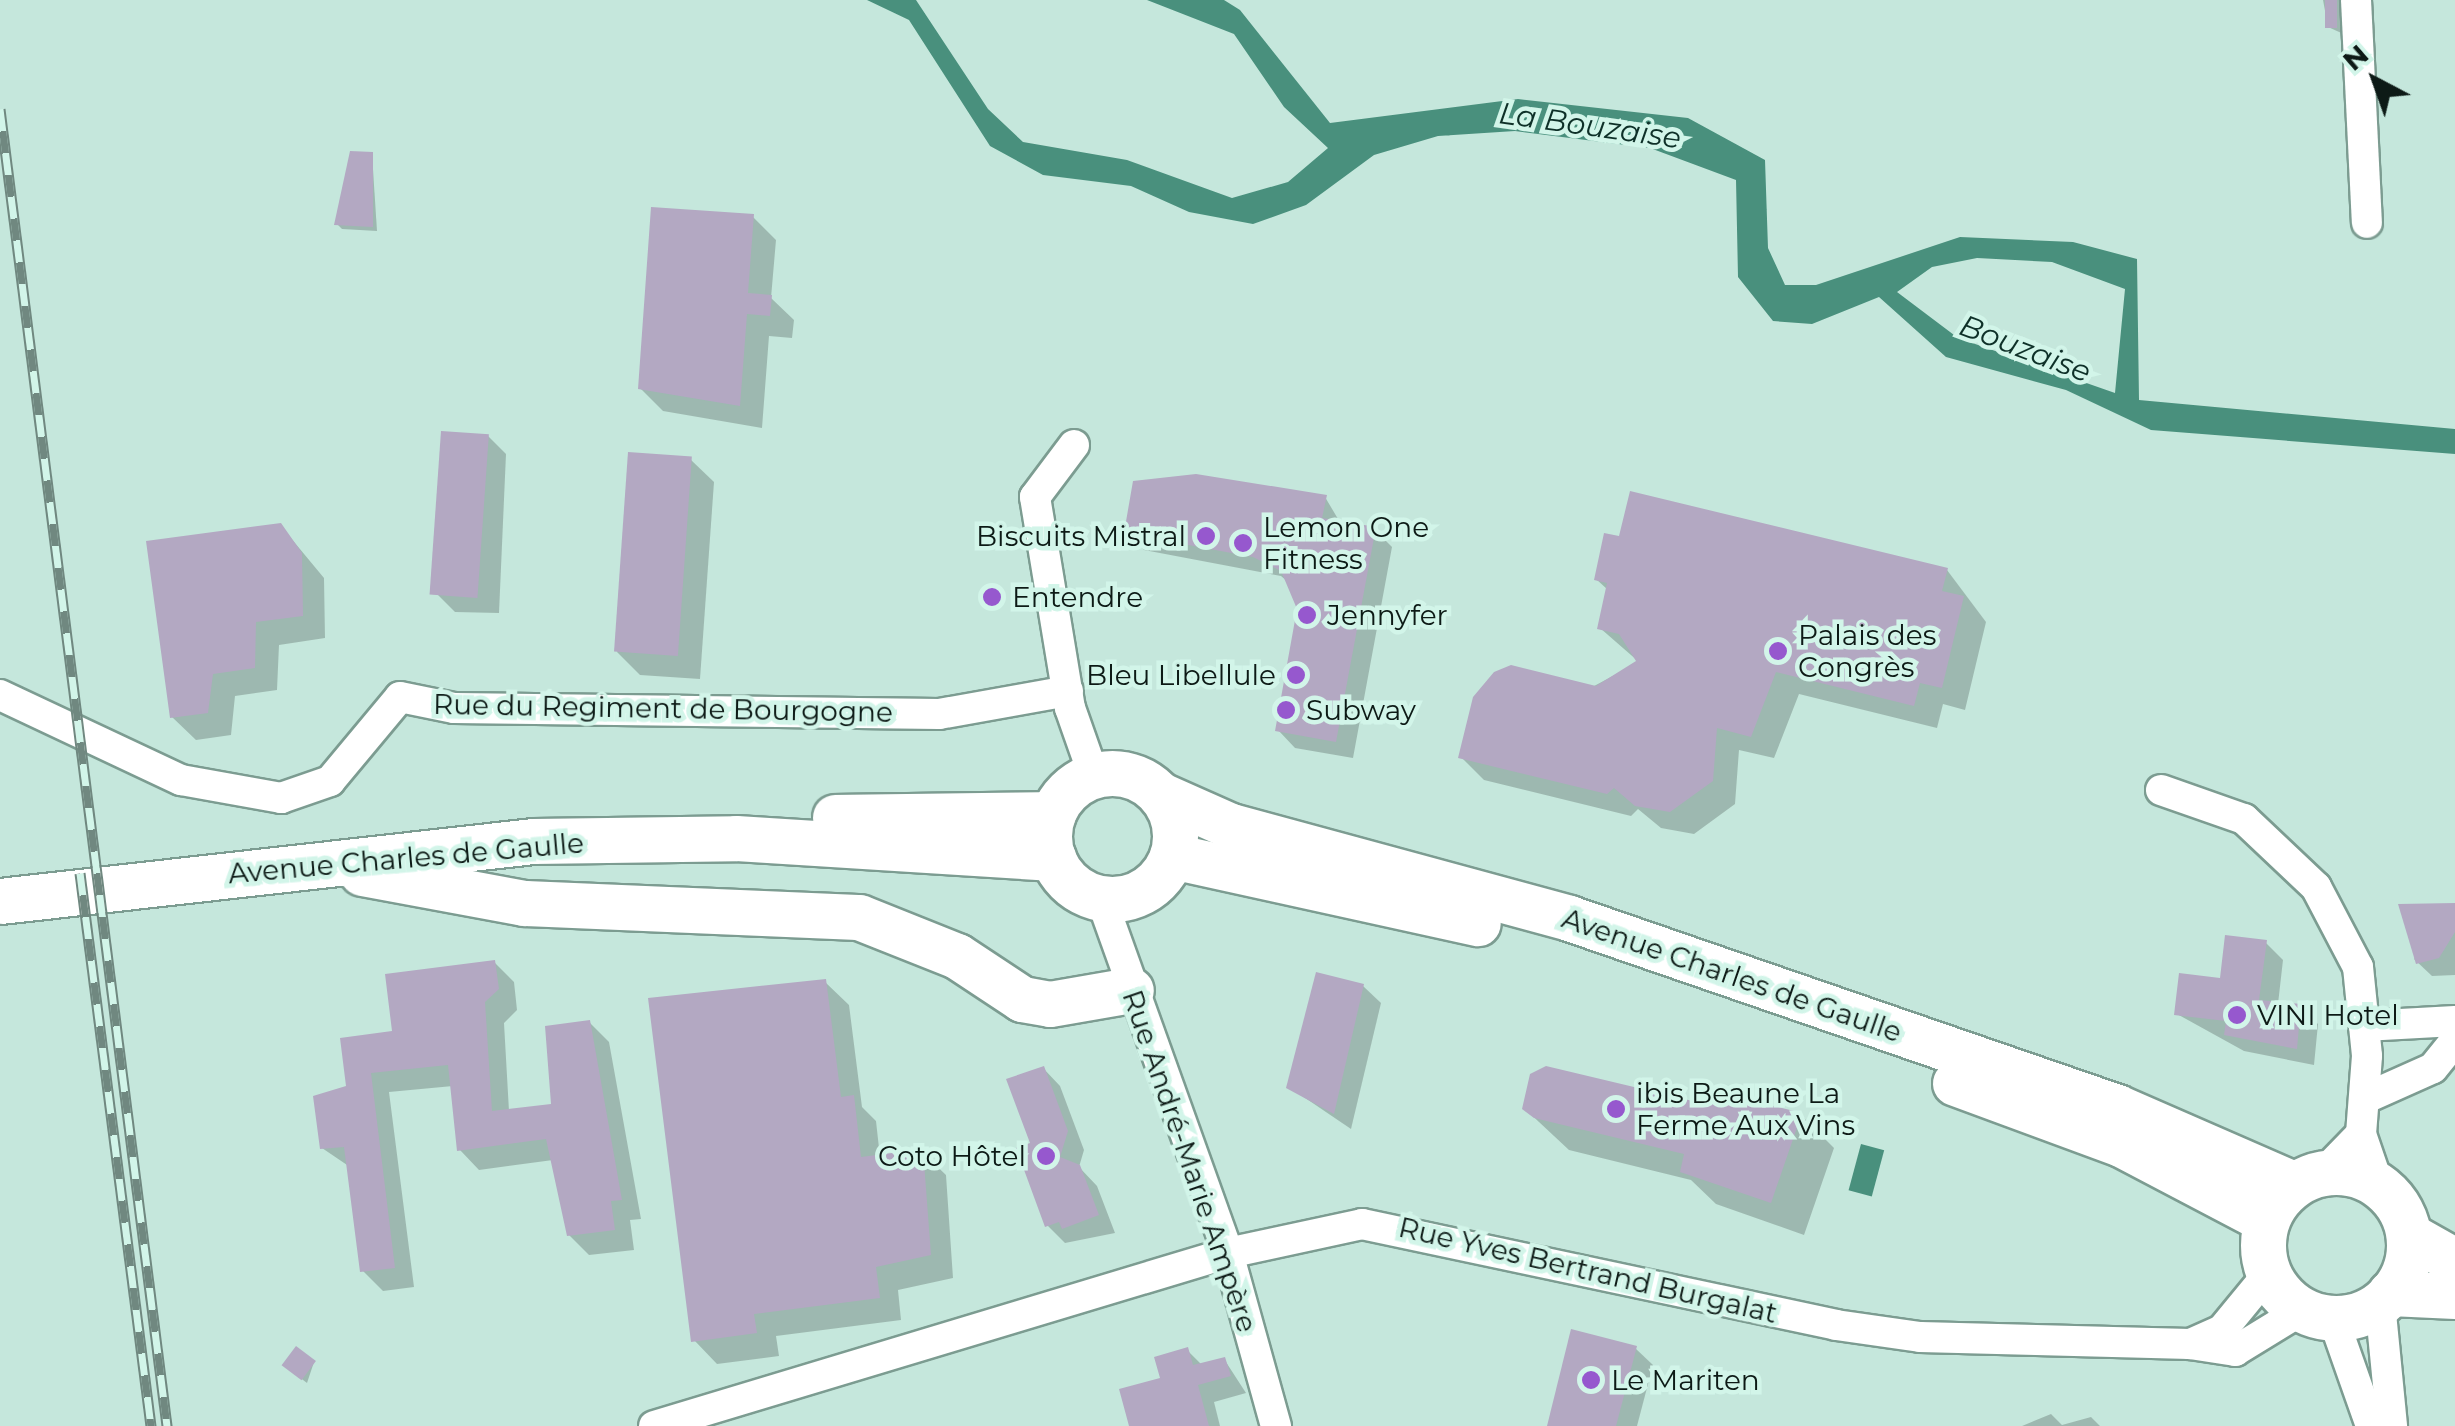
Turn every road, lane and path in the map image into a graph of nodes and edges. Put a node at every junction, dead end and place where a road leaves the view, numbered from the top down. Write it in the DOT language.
graph roads {
  1 [pos="2356,0"];
  2 [pos="2366,223"];
  3 [pos="1074,445"];
  4 [pos="1068,691"];
  5 [pos="0,694"];
  6 [pos="1094,776"];
  7 [pos="2161,790"];
  8 [pos="1161,795"];
  9 [pos="1053,836"];
  10 [pos="1172,856"];
  11 [pos="311,864"];
  12 [pos="0,880"];
  13 [pos="1101,898"];
  14 [pos="0,901"];
  15 [pos="1131,990"];
  16 [pos="2455,1021"];
  17 [pos="2365,1041"];
  18 [pos="2455,1041"];
  19 [pos="2366,1098"];
  20 [pos="2361,1134"];
  21 [pos="2308,1178"];
  22 [pos="2378,1184"];
  23 [pos="2266,1220"];
  24 [pos="2409,1236"];
  25 [pos="1228,1254"];
  26 [pos="2455,1261"];
  27 [pos="2268,1274"];
  28 [pos="2455,1296"];
  29 [pos="2385,1298"];
  30 [pos="2317,1314"];
  31 [pos="2190,1344"];
  32 [pos="654,1426"];
  33 [pos="1276,1426"];
  34 [pos="2371,1426"];
  35 [pos="2392,1426"];
  1 -- 2 [label="street"];
  3 -- 4 [label="street"];
  4 -- 5 [label="street, Rue du Regiment de Bourgogne"];
  4 -- 6 [label="street"];
  6 -- 8 [label="main road, Avenue Charles de Gaulle"];
  6 -- 9 [label="main road"];
  7 -- 17 [label="street"];
  8 -- 10 [label="main road"];
  8 -- 21 [label="main road, Avenue Charles de Gaulle"];
  9 -- 11 [label="main road, Avenue Charles de Gaulle"];
  9 -- 12 [label="main road, Avenue Charles de Gaulle"];
  9 -- 13 [label="main road"];
  10 -- 13 [label="main road"];
  10 -- 23 [label="main road, Avenue Charles de Gaulle"];
  11 -- 14 [label="main road, Avenue Charles de Gaulle"];
  11 -- 15 [label="main road"];
  13 -- 15 [label="street, Rue André-Marie Ampère"];
  15 -- 25 [label="street, Rue André-Marie Ampère"];
  16 -- 17 [label="street"];
  17 -- 19 [label="street"];
  18 -- 19 [label="street"];
  19 -- 20 [label="street"];
  20 -- 21 [label="street"];
  20 -- 22 [label="street"];
  21 -- 22 [label="main road, Avenue Charles de Gaulle"];
  21 -- 23 [label="main road"];
  22 -- 24 [label="main road"];
  23 -- 27 [label="main road"];
  24 -- 26 [label="main road"];
  24 -- 29 [label="main road"];
  25 -- 31 [label="street, Rue Yves Bertrand Burgalat"];
  25 -- 32 [label="street, Rue Yves Bertrand Burgalat"];
  25 -- 33 [label="street, Rue André-Marie Ampère"];
  27 -- 30 [label="main road"];
  27 -- 31 [label="street"];
  28 -- 29 [label="main road"];
  29 -- 30 [label="main road"];
  29 -- 35 [label="street"];
  30 -- 31 [label="street, Rue Yves Bertrand Burgalat"];
  30 -- 34 [label="street"];
}
